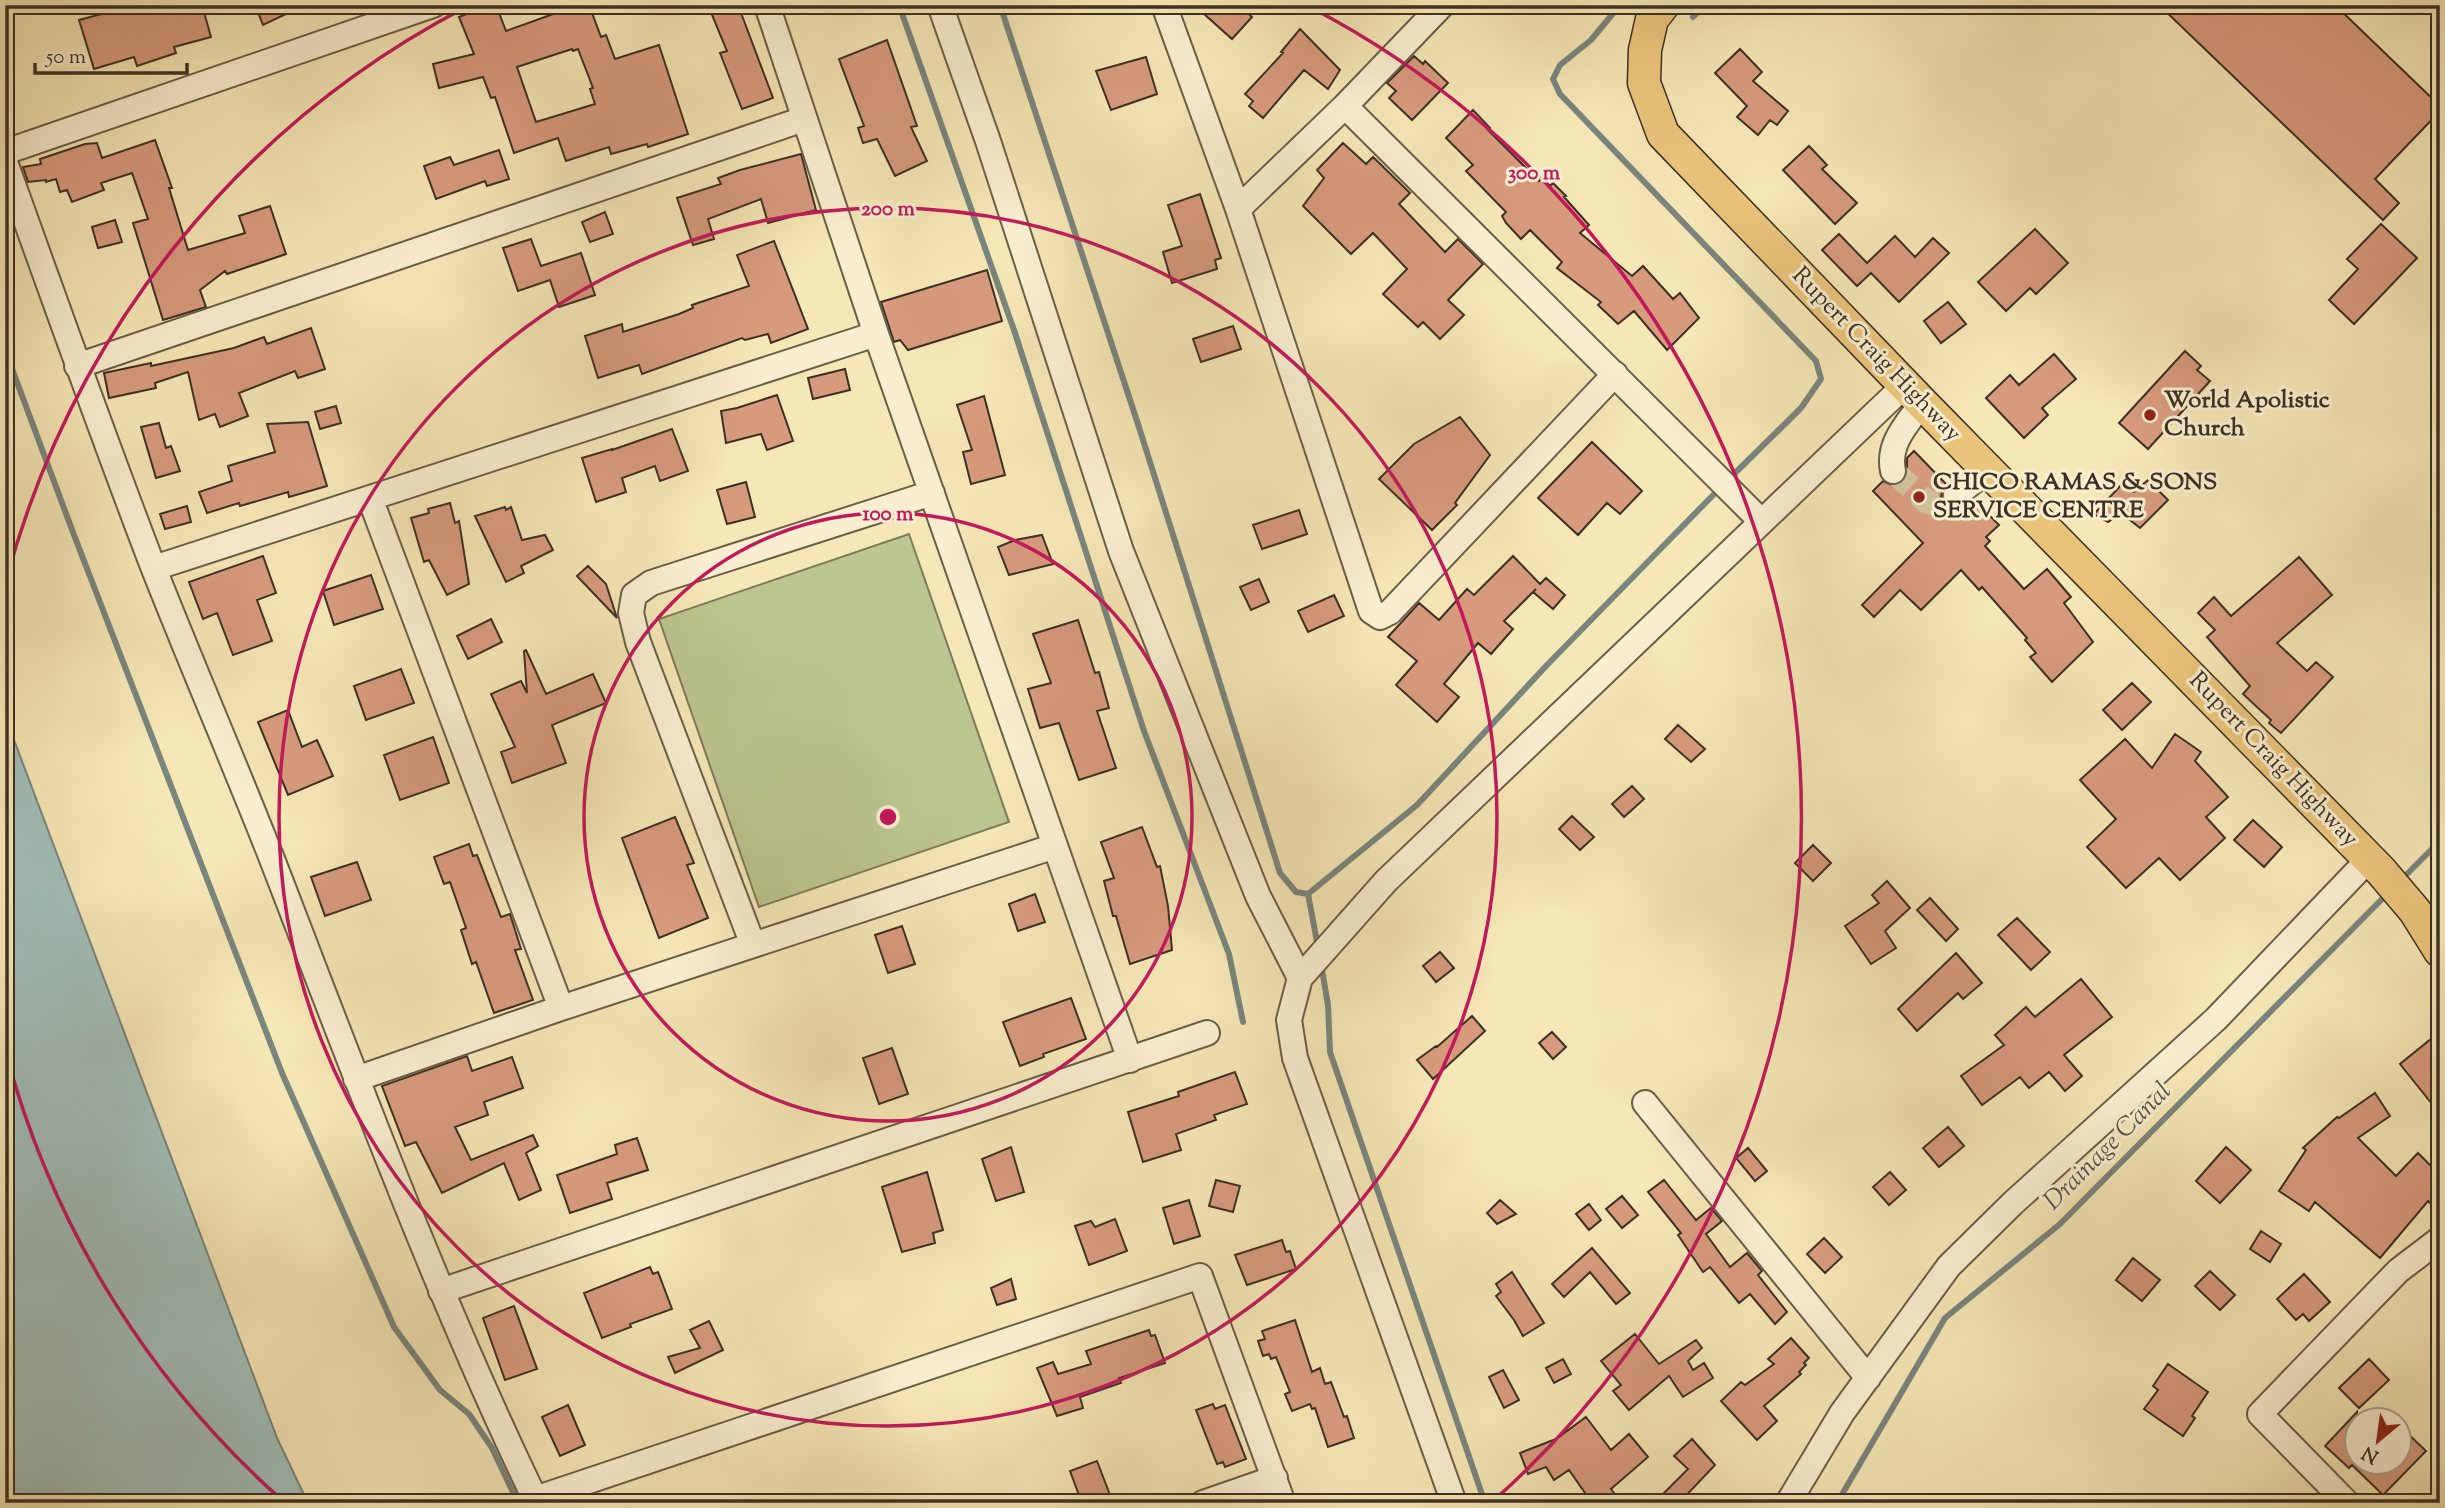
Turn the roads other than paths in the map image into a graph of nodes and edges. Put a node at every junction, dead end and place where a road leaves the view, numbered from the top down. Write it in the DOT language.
graph roads {
  1 [pos="433,5"];
  2 [pos="767,5"];
  3 [pos="940,5"];
  4 [pos="1164,5"];
  5 [pos="1442,5"];
  6 [pos="1663,5"];
  7 [pos="1345,106"];
  8 [pos="804,119"];
  9 [pos="5,152"];
  10 [pos="5,162"];
  11 [pos="1238,209"];
  12 [pos="876,334"];
  13 [pos="78,366"];
  14 [pos="1615,374"];
  15 [pos="1913,394"];
  16 [pos="1988,470"];
  17 [pos="1894,471"];
  18 [pos="932,493"];
  19 [pos="1956,495"];
  20 [pos="370,498"];
  21 [pos="1761,521"];
  22 [pos="154,568"];
  23 [pos="1055,846"];
  24 [pos="2375,865"];
  25 [pos="753,945"];
  26 [pos="2440,951"];
  27 [pos="1300,978"];
  28 [pos="561,1008"];
  29 [pos="1207,1033"];
  30 [pos="1130,1060"];
  31 [pos="356,1079"];
  32 [pos="1645,1103"];
  33 [pos="2440,1239"];
  34 [pos="441,1291"];
  35 [pos="1868,1377"];
  36 [pos="1275,1478"];
  37 [pos="536,1501"];
  38 [pos="1203,1503"];
  39 [pos="1283,1503"];
  40 [pos="1454,1503"];
  41 [pos="1788,1503"];
  42 [pos="2347,1503"];
  1 -- 9 [label="street"];
  2 -- 8 [label="street"];
  3 -- 27 [label="street"];
  4 -- 11 [label="street"];
  5 -- 7 [label="street"];
  6 -- 15 [label="main road, Rupert Craig Highway"];
  7 -- 11 [label="street"];
  7 -- 14 [label="street"];
  8 -- 12 [label="street"];
  8 -- 13 [label="street"];
  10 -- 13 [label="street"];
  11 -- 14 [label="street"];
  12 -- 18 [label="street"];
  12 -- 20 [label="street"];
  13 -- 22 [label="street"];
  14 -- 21 [label="street"];
  15 -- 16 [label="main road, Rupert Craig Highway"];
  15 -- 17 [label="street"];
  15 -- 21 [label="street"];
  16 -- 19 [label="street"];
  16 -- 24 [label="main road, Rupert Craig Highway"];
  18 -- 23 [label="street"];
  18 -- 25 [label="street"];
  20 -- 22 [label="street"];
  20 -- 28 [label="street"];
  21 -- 27 [label="street"];
  22 -- 31 [label="street"];
  23 -- 25 [label="street"];
  23 -- 30 [label="street"];
  24 -- 26 [label="main road, Rupert Craig Highway"];
  24 -- 35 [label="street"];
  25 -- 28 [label="street"];
  27 -- 40 [label="street"];
  28 -- 31 [label="street"];
  29 -- 30 [label="street"];
  30 -- 34 [label="street"];
  31 -- 34 [label="street"];
  32 -- 35 [label="street"];
  33 -- 42 [label="street"];
  34 -- 37 [label="street"];
  35 -- 41 [label="street"];
  36 -- 37 [label="street"];
  36 -- 38 [label="street"];
  36 -- 39 [label="street"];
}
